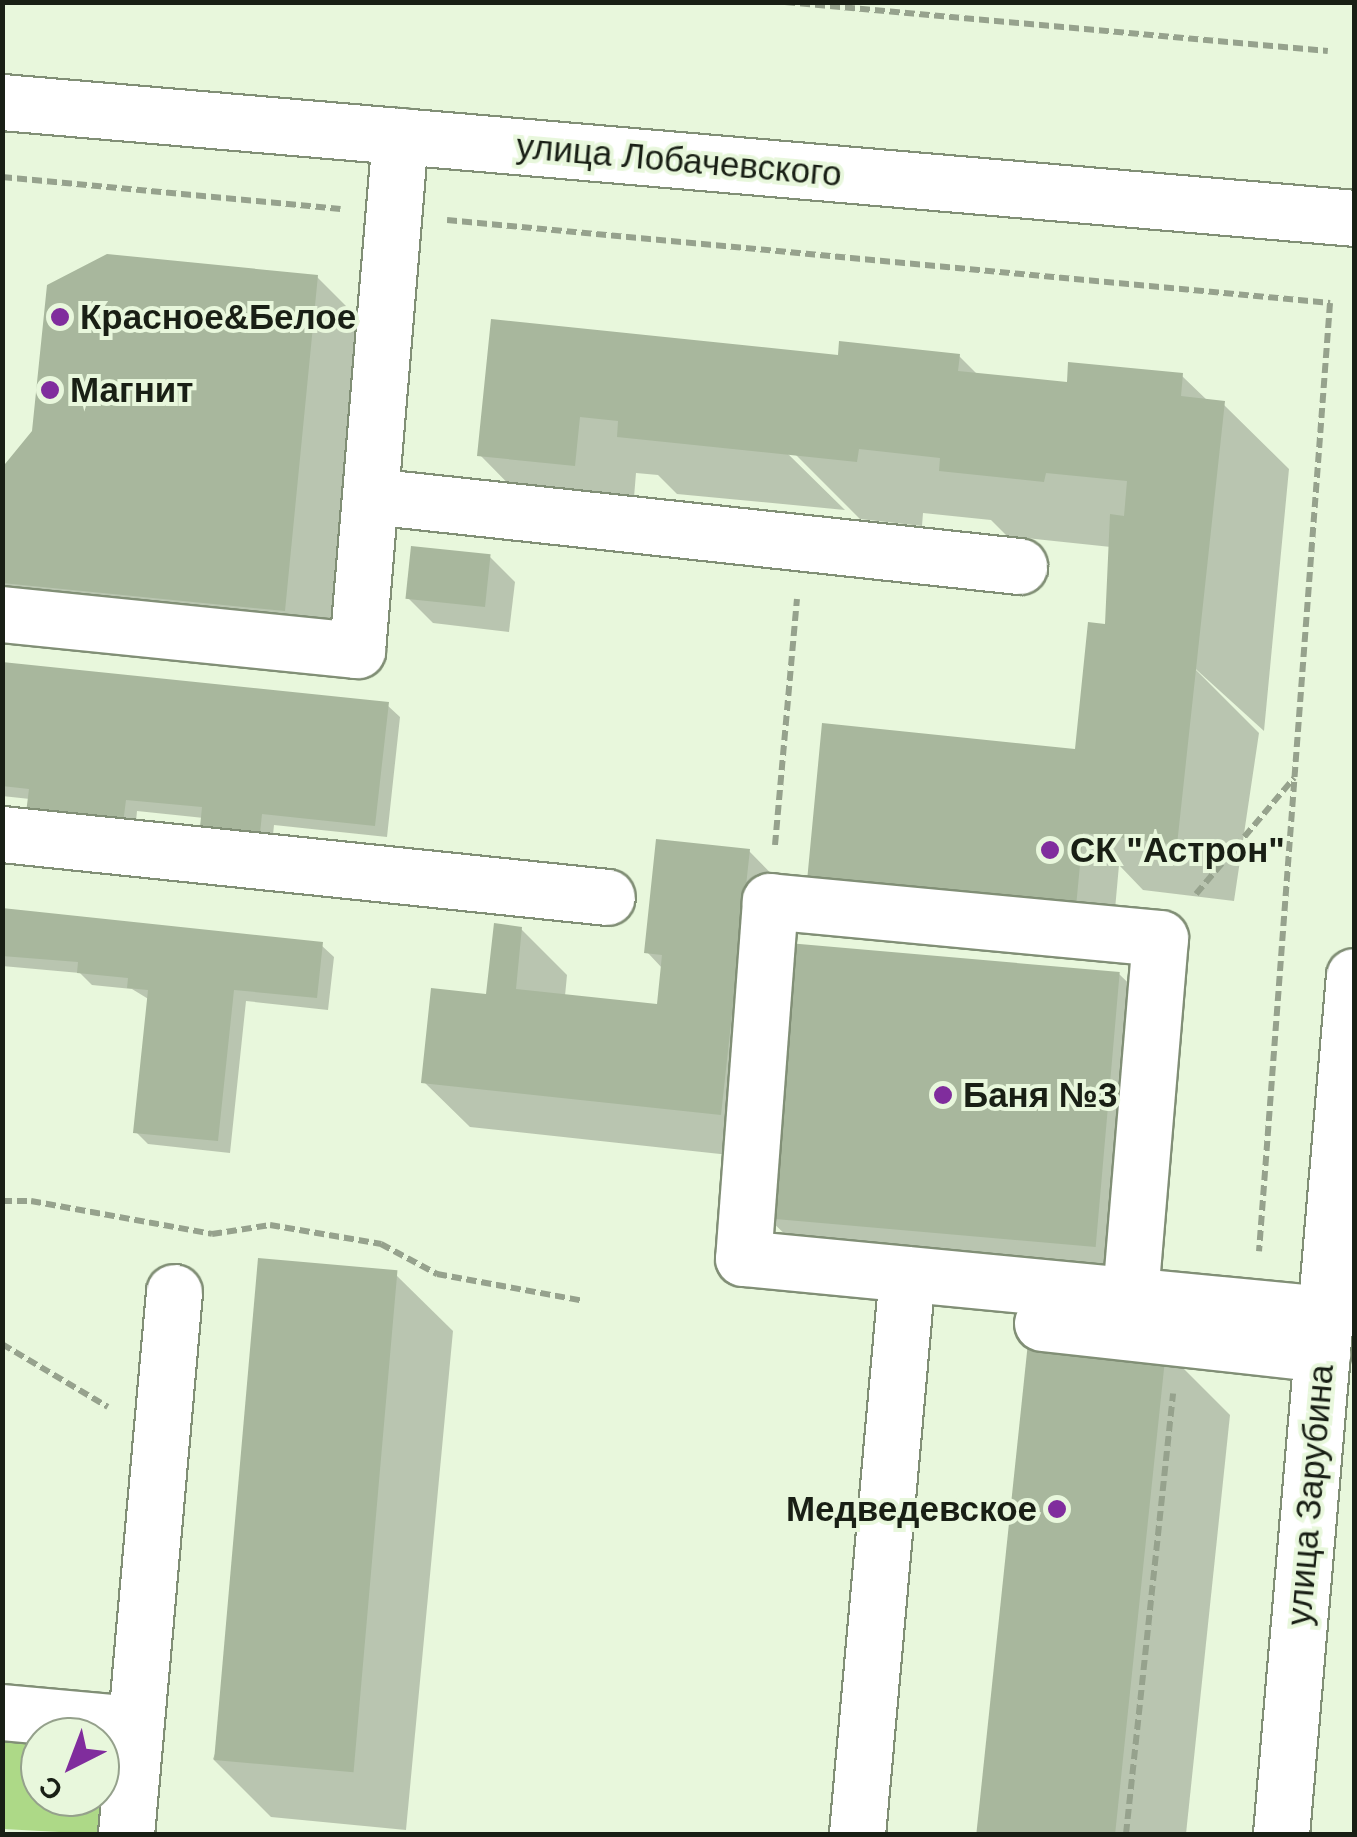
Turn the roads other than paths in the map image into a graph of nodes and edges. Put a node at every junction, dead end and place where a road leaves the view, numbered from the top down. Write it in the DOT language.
graph roads {
  1 [pos="2,102"];
  2 [pos="400,136"];
  3 [pos="1354,218"];
  4 [pos="371,496"];
  5 [pos="1019,566"];
  6 [pos="2,614"];
  7 [pos="2,834"];
  8 [pos="608,897"];
  9 [pos="1354,976"];
  10 [pos="907,1274"];
  11 [pos="174,1292"];
  12 [pos="1130,1295"];
  13 [pos="1017,1319"];
  14 [pos="1324,1334"];
  15 [pos="2,1712"];
  16 [pos="135,1724"];
  17 [pos="126,1834"];
  18 [pos="857,1834"];
  19 [pos="1281,1834"];
  1 -- 2 [label="street, улица Лобачевского"];
  2 -- 3 [label="street, улица Лобачевского"];
  2 -- 4 [label="street"];
  4 -- 5 [label="street"];
  4 -- 6 [label="street"];
  7 -- 8 [label="street"];
  9 -- 14 [label="street, улица Зарубина"];
  10 -- 12 [label="street"];
  10 -- 12 [label="street"];
  10 -- 18 [label="street"];
  11 -- 16 [label="street"];
  12 -- 14 [label="street"];
  13 -- 14 [label="street"];
  14 -- 19 [label="street, улица Зарубина"];
  15 -- 16 [label="street"];
  16 -- 17 [label="street"];
}
